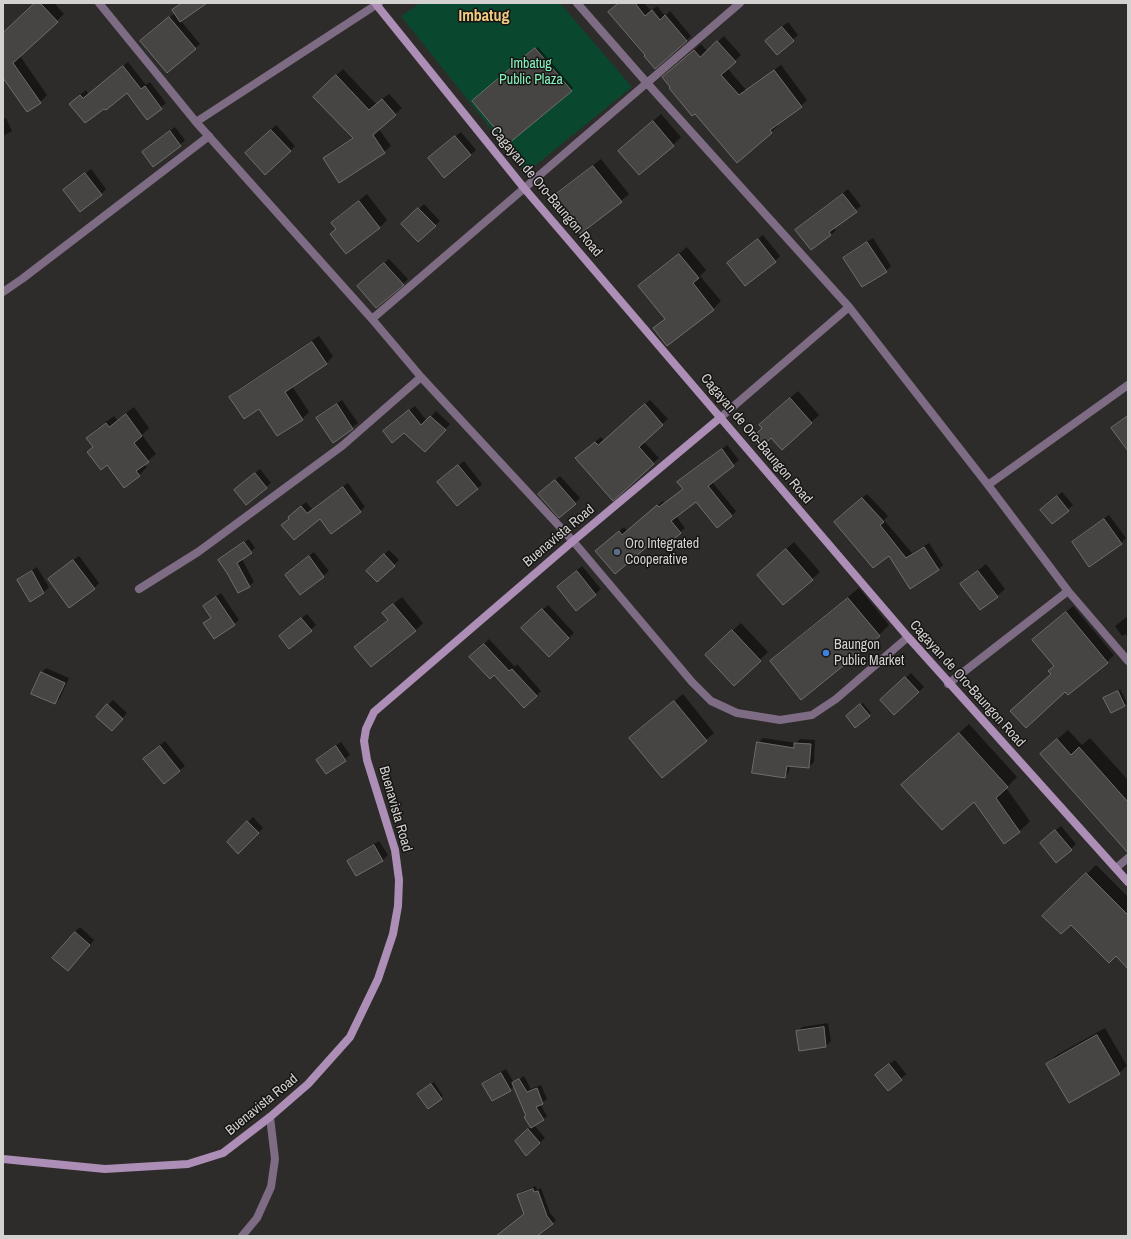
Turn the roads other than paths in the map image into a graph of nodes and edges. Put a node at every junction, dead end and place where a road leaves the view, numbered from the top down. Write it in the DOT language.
graph roads {
  1 [pos="99,3"];
  2 [pos="577,3"];
  3 [pos="740,3"];
  4 [pos="377,4"];
  5 [pos="647,83"];
  6 [pos="196,122"];
  7 [pos="209,136"];
  8 [pos="524,188"];
  9 [pos="3,292"];
  10 [pos="849,307"];
  11 [pos="372,319"];
  12 [pos="422,377"];
  13 [pos="1128,385"];
  14 [pos="721,417"];
  15 [pos="988,485"];
  16 [pos="573,541"];
  17 [pos="139,589"];
  18 [pos="1068,591"];
  19 [pos="908,637"];
  20 [pos="1128,661"];
  21 [pos="948,684"];
  22 [pos="1128,858"];
  23 [pos="1116,868"];
  24 [pos="1128,882"];
  25 [pos="270,1117"];
  26 [pos="3,1159"];
  27 [pos="242,1236"];
  1 -- 6 [label="street"];
  2 -- 5 [label="street"];
  3 -- 5 [label="street"];
  4 -- 6 [label="street"];
  4 -- 8 [label="street, Cagayan de Oro-Baungon Road"];
  5 -- 8 [label="street"];
  5 -- 10 [label="street"];
  6 -- 7 [label="street"];
  7 -- 9 [label="street"];
  7 -- 11 [label="street"];
  8 -- 11 [label="street"];
  8 -- 14 [label="street, Cagayan de Oro-Baungon Road"];
  10 -- 14 [label="street"];
  10 -- 15 [label="street"];
  11 -- 12 [label="street"];
  12 -- 16 [label="street"];
  12 -- 17 [label="street"];
  13 -- 15 [label="street"];
  14 -- 16 [label="street, Buenavista Road"];
  14 -- 19 [label="street, Cagayan de Oro-Baungon Road"];
  15 -- 18 [label="street"];
  16 -- 19 [label="street"];
  16 -- 25 [label="street, Buenavista Road"];
  18 -- 20 [label="street"];
  18 -- 21 [label="street"];
  19 -- 21 [label="street, Cagayan de Oro-Baungon Road"];
  21 -- 23 [label="street, Cagayan de Oro-Baungon Road"];
  22 -- 23 [label="street"];
  23 -- 24 [label="street, Cagayan de Oro-Baungon Road"];
  25 -- 26 [label="street, Buenavista Road"];
  25 -- 27 [label="street"];
}
